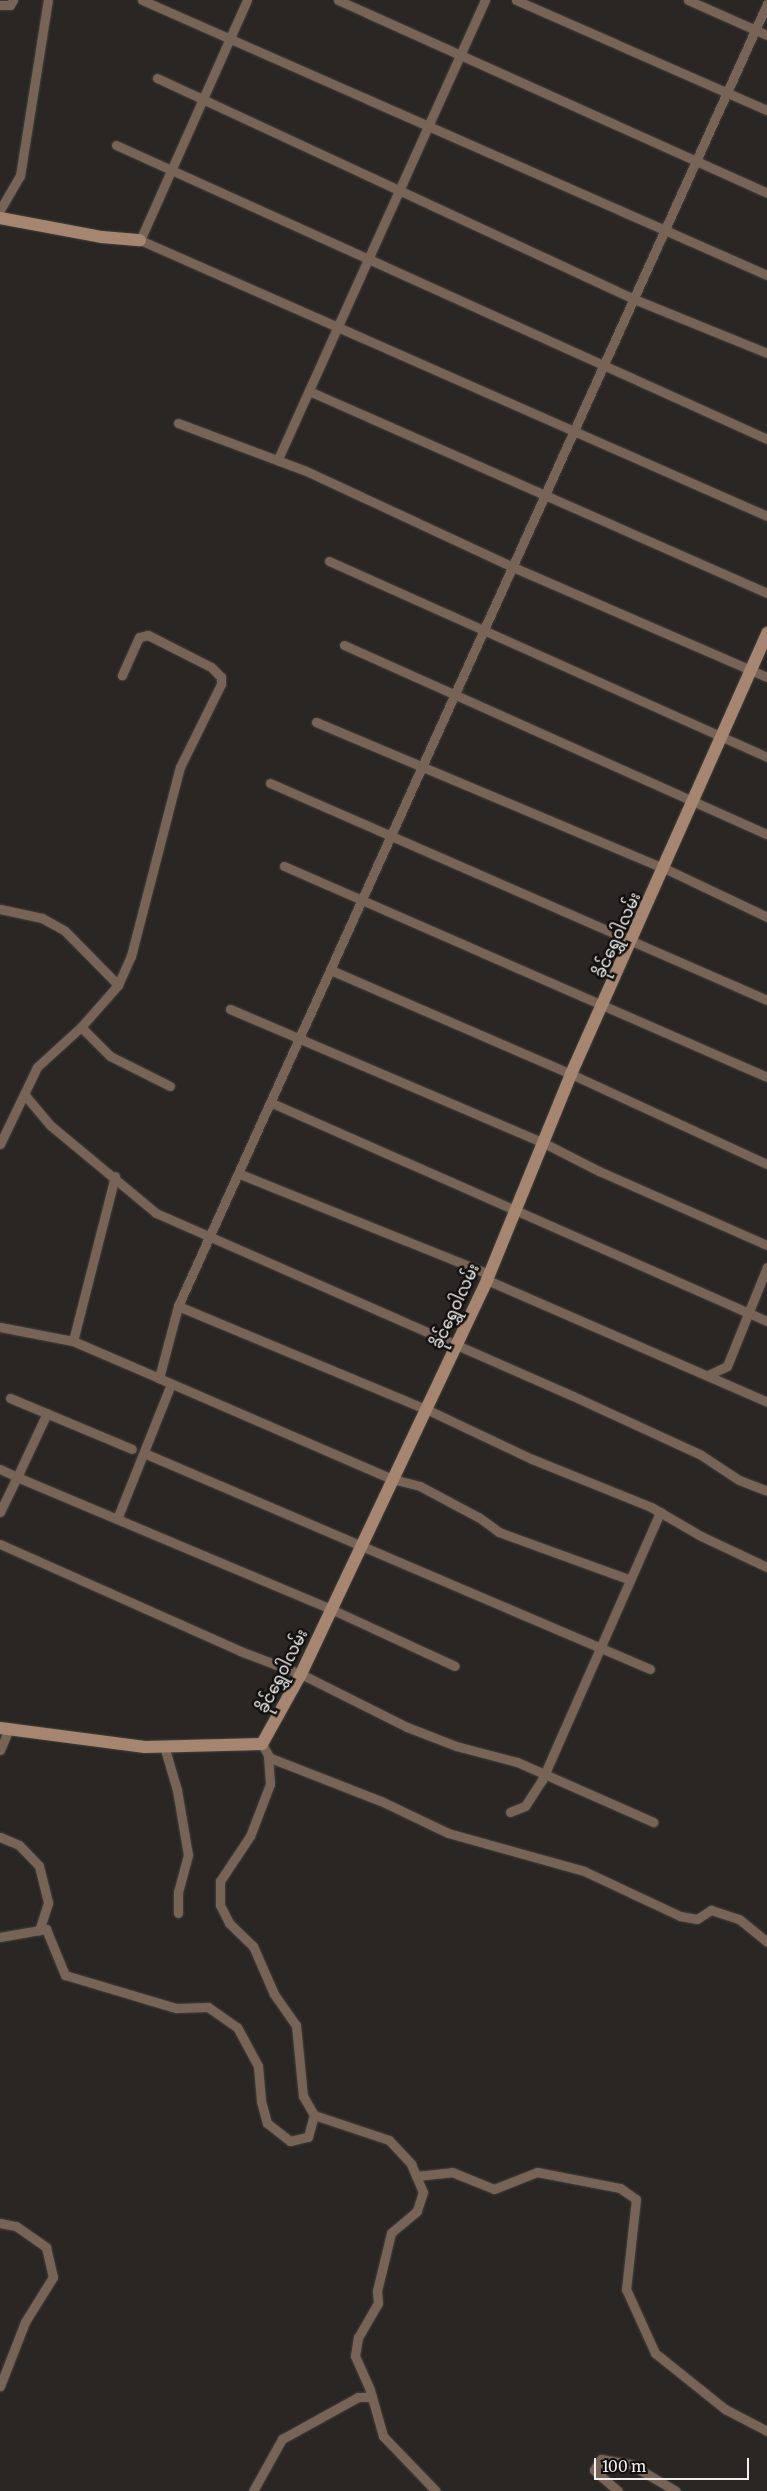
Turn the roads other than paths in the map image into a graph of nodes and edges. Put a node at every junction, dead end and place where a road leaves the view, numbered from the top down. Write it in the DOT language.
graph roads {
  1 [pos="13,0"];
  2 [pos="48,0"];
  3 [pos="142,0"];
  4 [pos="247,0"];
  5 [pos="338,0"];
  6 [pos="485,0"];
  7 [pos="516,0"];
  8 [pos="688,0"];
  9 [pos="767,4"];
  10 [pos="0,6"];
  11 [pos="755,30"];
  12 [pos="767,35"];
  13 [pos="230,37"];
  14 [pos="460,55"];
  15 [pos="157,78"];
  16 [pos="727,94"];
  17 [pos="202,98"];
  18 [pos="767,110"];
  19 [pos="428,127"];
  20 [pos="116,145"];
  21 [pos="695,163"];
  22 [pos="171,170"];
  23 [pos="400,188"];
  24 [pos="767,193"];
  25 [pos="0,210"];
  26 [pos="0,218"];
  27 [pos="664,232"];
  28 [pos="140,240"];
  29 [pos="368,259"];
  30 [pos="767,275"];
  31 [pos="634,299"];
  32 [pos="338,327"];
  33 [pos="767,353"];
  34 [pos="604,366"];
  35 [pos="308,391"];
  36 [pos="178,423"];
  37 [pos="574,433"];
  38 [pos="767,439"];
  39 [pos="278,459"];
  40 [pos="546,494"];
  41 [pos="767,516"];
  42 [pos="329,561"];
  43 [pos="513,567"];
  44 [pos="767,593"];
  45 [pos="484,631"];
  46 [pos="767,633"];
  47 [pos="344,645"];
  48 [pos="750,670"];
  49 [pos="122,675"];
  50 [pos="767,677"];
  51 [pos="455,695"];
  52 [pos="316,722"];
  53 [pos="722,737"];
  54 [pos="767,757"];
  55 [pos="424,765"];
  56 [pos="270,783"];
  57 [pos="693,802"];
  58 [pos="767,834"];
  59 [pos="394,835"];
  60 [pos="284,866"];
  61 [pos="664,868"];
  62 [pos="363,902"];
  63 [pos="0,910"];
  64 [pos="767,917"];
  65 [pos="632,942"];
  66 [pos="333,971"];
  67 [pos="118,985"];
  68 [pos="767,1000"];
  69 [pos="603,1007"];
  70 [pos="230,1009"];
  71 [pos="81,1027"];
  72 [pos="302,1038"];
  73 [pos="571,1074"];
  74 [pos="767,1077"];
  75 [pos="170,1086"];
  76 [pos="24,1094"];
  77 [pos="272,1103"];
  78 [pos="544,1143"];
  79 [pos="0,1144"];
  80 [pos="767,1164"];
  81 [pos="240,1174"];
  82 [pos="115,1176"];
  83 [pos="514,1208"];
  84 [pos="209,1239"];
  85 [pos="767,1245"];
  86 [pos="767,1267"];
  87 [pos="488,1277"];
  88 [pos="178,1306"];
  89 [pos="748,1312"];
  90 [pos="767,1321"];
  91 [pos="0,1327"];
  92 [pos="73,1341"];
  93 [pos="455,1345"];
  94 [pos="708,1375"];
  95 [pos="159,1378"];
  96 [pos="170,1384"];
  97 [pos="10,1398"];
  98 [pos="767,1402"];
  99 [pos="426,1409"];
  100 [pos="47,1412"];
  101 [pos="132,1449"];
  102 [pos="144,1453"];
  103 [pos="0,1469"];
  104 [pos="17,1477"];
  105 [pos="392,1479"];
  106 [pos="767,1491"];
  107 [pos="0,1512"];
  108 [pos="660,1512"];
  109 [pos="117,1519"];
  110 [pos="0,1544"];
  111 [pos="361,1545"];
  112 [pos="767,1567"];
  113 [pos="628,1579"];
  114 [pos="331,1609"];
  115 [pos="599,1648"];
  116 [pos="454,1666"];
  117 [pos="650,1669"];
  118 [pos="301,1674"];
  119 [pos="4,1728"];
  120 [pos="262,1744"];
  121 [pos="164,1746"];
  122 [pos="0,1750"];
  123 [pos="268,1757"];
  124 [pos="544,1775"];
  125 [pos="510,1812"];
  126 [pos="653,1822"];
  127 [pos="0,1836"];
  128 [pos="178,1913"];
  129 [pos="39,1931"];
  130 [pos="0,1937"];
  131 [pos="767,1942"];
  132 [pos="314,2117"];
  133 [pos="416,2176"];
  134 [pos="0,2223"];
  135 [pos="0,2386"];
  136 [pos="372,2397"];
  137 [pos="767,2431"];
  138 [pos="253,2491"];
  139 [pos="436,2491"];
  140 [pos="618,2491"];
  141 [pos="676,2491"];
  1 -- 10 [label="street"];
  2 -- 25 [label="street"];
  3 -- 13 [label="street"];
  4 -- 13 [label="street"];
  5 -- 14 [label="street"];
  6 -- 14 [label="street"];
  7 -- 16 [label="street"];
  8 -- 11 [label="street"];
  9 -- 11 [label="street"];
  11 -- 12 [label="street"];
  11 -- 16 [label="street"];
  13 -- 17 [label="street"];
  13 -- 19 [label="street"];
  14 -- 19 [label="street"];
  14 -- 21 [label="street"];
  15 -- 17 [label="street"];
  16 -- 18 [label="street"];
  16 -- 21 [label="street"];
  17 -- 22 [label="street"];
  17 -- 23 [label="street"];
  19 -- 23 [label="street"];
  19 -- 27 [label="street"];
  20 -- 22 [label="street"];
  21 -- 24 [label="street"];
  21 -- 27 [label="street"];
  22 -- 28 [label="street"];
  22 -- 29 [label="street"];
  23 -- 29 [label="street"];
  23 -- 31 [label="street"];
  26 -- 28 [label="street"];
  27 -- 30 [label="street"];
  27 -- 31 [label="street"];
  28 -- 32 [label="street"];
  29 -- 32 [label="street"];
  29 -- 34 [label="street"];
  31 -- 33 [label="street"];
  31 -- 34 [label="street"];
  32 -- 35 [label="street"];
  32 -- 37 [label="street"];
  34 -- 37 [label="street"];
  34 -- 38 [label="street"];
  35 -- 39 [label="street"];
  35 -- 40 [label="street"];
  36 -- 39 [label="street"];
  37 -- 40 [label="street"];
  37 -- 41 [label="street"];
  39 -- 43 [label="street"];
  40 -- 43 [label="street"];
  40 -- 44 [label="street"];
  42 -- 45 [label="street"];
  43 -- 45 [label="street"];
  43 -- 48 [label="street"];
  45 -- 51 [label="street"];
  45 -- 53 [label="street"];
  46 -- 48 [label="street, ခိုင်ရွှေဝါလမ်း"];
  47 -- 51 [label="street"];
  48 -- 50 [label="street"];
  48 -- 53 [label="street, ခိုင်ရွှေဝါလမ်း"];
  49 -- 67 [label="street"];
  51 -- 55 [label="street"];
  51 -- 57 [label="street"];
  52 -- 55 [label="street"];
  53 -- 54 [label="street"];
  53 -- 57 [label="street, ခိုင်ရွှေဝါလမ်း"];
  55 -- 59 [label="street"];
  55 -- 61 [label="street"];
  56 -- 59 [label="street"];
  57 -- 58 [label="street"];
  57 -- 61 [label="street, ခိုင်ရွှေဝါလမ်း"];
  59 -- 62 [label="street"];
  59 -- 65 [label="street"];
  60 -- 62 [label="street"];
  61 -- 64 [label="street"];
  61 -- 65 [label="street, ခိုင်ရွှေဝါလမ်း"];
  62 -- 66 [label="street"];
  62 -- 69 [label="street"];
  63 -- 67 [label="street"];
  65 -- 68 [label="street"];
  65 -- 69 [label="street, ခိုင်ရွှေဝါလမ်း"];
  66 -- 72 [label="street"];
  66 -- 73 [label="street"];
  67 -- 71 [label="street"];
  69 -- 73 [label="street, ခိုင်ရွှေဝါလမ်း"];
  69 -- 74 [label="street"];
  70 -- 72 [label="street"];
  71 -- 75 [label="street"];
  71 -- 76 [label="street"];
  72 -- 77 [label="street"];
  72 -- 78 [label="street"];
  73 -- 78 [label="street, ခိုင်ရွှေဝါလမ်း"];
  73 -- 80 [label="street"];
  76 -- 79 [label="street"];
  76 -- 82 [label="street"];
  77 -- 81 [label="street"];
  77 -- 83 [label="street"];
  78 -- 83 [label="street, ခိုင်ရွှေဝါလမ်း"];
  78 -- 85 [label="street"];
  81 -- 84 [label="street"];
  81 -- 87 [label="street"];
  82 -- 84 [label="street"];
  82 -- 92 [label="street"];
  83 -- 87 [label="street, ခိုင်ရွှေဝါလမ်း"];
  83 -- 89 [label="street"];
  84 -- 88 [label="street"];
  84 -- 93 [label="street"];
  86 -- 89 [label="street"];
  87 -- 93 [label="street, ခိုင်ရွှေဝါလမ်း"];
  87 -- 94 [label="street"];
  88 -- 95 [label="street"];
  88 -- 99 [label="street"];
  89 -- 90 [label="street"];
  89 -- 94 [label="street"];
  91 -- 92 [label="street"];
  92 -- 95 [label="street"];
  93 -- 99 [label="street, ခိုင်ရွှေဝါလမ်း"];
  93 -- 106 [label="street"];
  94 -- 98 [label="street"];
  95 -- 96 [label="street"];
  96 -- 102 [label="street"];
  96 -- 105 [label="street"];
  97 -- 100 [label="street"];
  99 -- 105 [label="street, ခိုင်ရွှေဝါလမ်း"];
  99 -- 108 [label="street"];
  100 -- 101 [label="street"];
  100 -- 104 [label="street"];
  102 -- 109 [label="street"];
  102 -- 111 [label="street"];
  103 -- 104 [label="street"];
  104 -- 107 [label="street"];
  104 -- 109 [label="street"];
  105 -- 111 [label="street, ခိုင်ရွှေဝါလမ်း"];
  105 -- 113 [label="street"];
  108 -- 112 [label="street"];
  108 -- 113 [label="street"];
  109 -- 114 [label="street"];
  110 -- 118 [label="street"];
  111 -- 114 [label="street, ခိုင်ရွှေဝါလမ်း"];
  111 -- 115 [label="street"];
  113 -- 115 [label="street"];
  114 -- 116 [label="street"];
  114 -- 118 [label="street, ခိုင်ရွှေဝါလမ်း"];
  115 -- 117 [label="street"];
  115 -- 124 [label="street"];
  118 -- 120 [label="street, ခိုင်ရွှေဝါလမ်း"];
  118 -- 124 [label="street"];
  119 -- 121 [label="street"];
  119 -- 122 [label="street"];
  120 -- 121 [label="street"];
  120 -- 123 [label="street"];
  121 -- 128 [label="street"];
  123 -- 131 [label="street"];
  123 -- 132 [label="street"];
  124 -- 125 [label="street"];
  124 -- 126 [label="street"];
  127 -- 129 [label="street"];
  129 -- 130 [label="street"];
  129 -- 132 [label="street"];
  132 -- 133 [label="street"];
  133 -- 136 [label="street"];
  133 -- 137 [label="street"];
  134 -- 135 [label="street"];
  136 -- 138 [label="street"];
  136 -- 139 [label="street"];
  140 -- 141 [label="street"];
}
